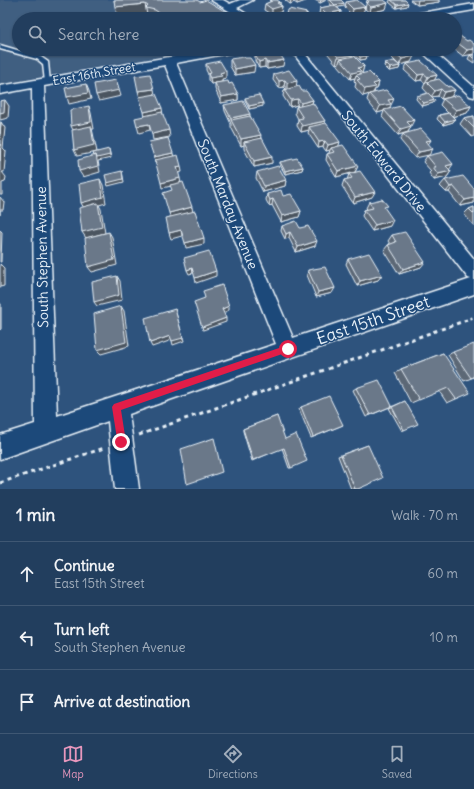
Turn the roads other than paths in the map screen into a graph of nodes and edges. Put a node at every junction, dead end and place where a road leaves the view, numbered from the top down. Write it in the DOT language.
graph roads {
  1 [pos="216,0"];
  2 [pos="248,0"];
  3 [pos="459,0"];
  4 [pos="230,8"];
  5 [pos="472,8"];
  6 [pos="237,12"];
  7 [pos="447,12"];
  8 [pos="0,47"];
  9 [pos="12,50"];
  10 [pos="32,56"];
  11 [pos="193,56"];
  12 [pos="301,56"];
  13 [pos="432,56"];
  14 [pos="169,60"];
  15 [pos="43,83"];
  16 [pos="0,90"];
  17 [pos="474,93"];
  18 [pos="474,272"];
  19 [pos="474,286"];
  20 [pos="288,349"];
  21 [pos="117,407"];
  22 [pos="46,431"];
  23 [pos="0,446"];
  24 [pos="127,489"];
  1 -- 4 [label="street"];
  2 -- 4 [label="street"];
  3 -- 5 [label="street"];
  4 -- 6 [label="street"];
  5 -- 7 [label="street"];
  8 -- 9 [label="lane"];
  10 -- 15 [label="lane"];
  11 -- 14 [label="street, East 16th Street"];
  12 -- 18 [label="street, South Edward Drive"];
  13 -- 17 [label="street"];
  14 -- 15 [label="street, East 16th Street"];
  14 -- 20 [label="street, South Marday Avenue"];
  15 -- 16 [label="street, East 16th Street"];
  15 -- 22 [label="street, South Stephen Avenue"];
  19 -- 20 [label="street, East 15th Street"];
  20 -- 21 [label="street, East 15th Street"];
  21 -- 22 [label="street, East 15th Street"];
  21 -- 24 [label="street"];
  22 -- 23 [label="street, East 15th Street"];
}
